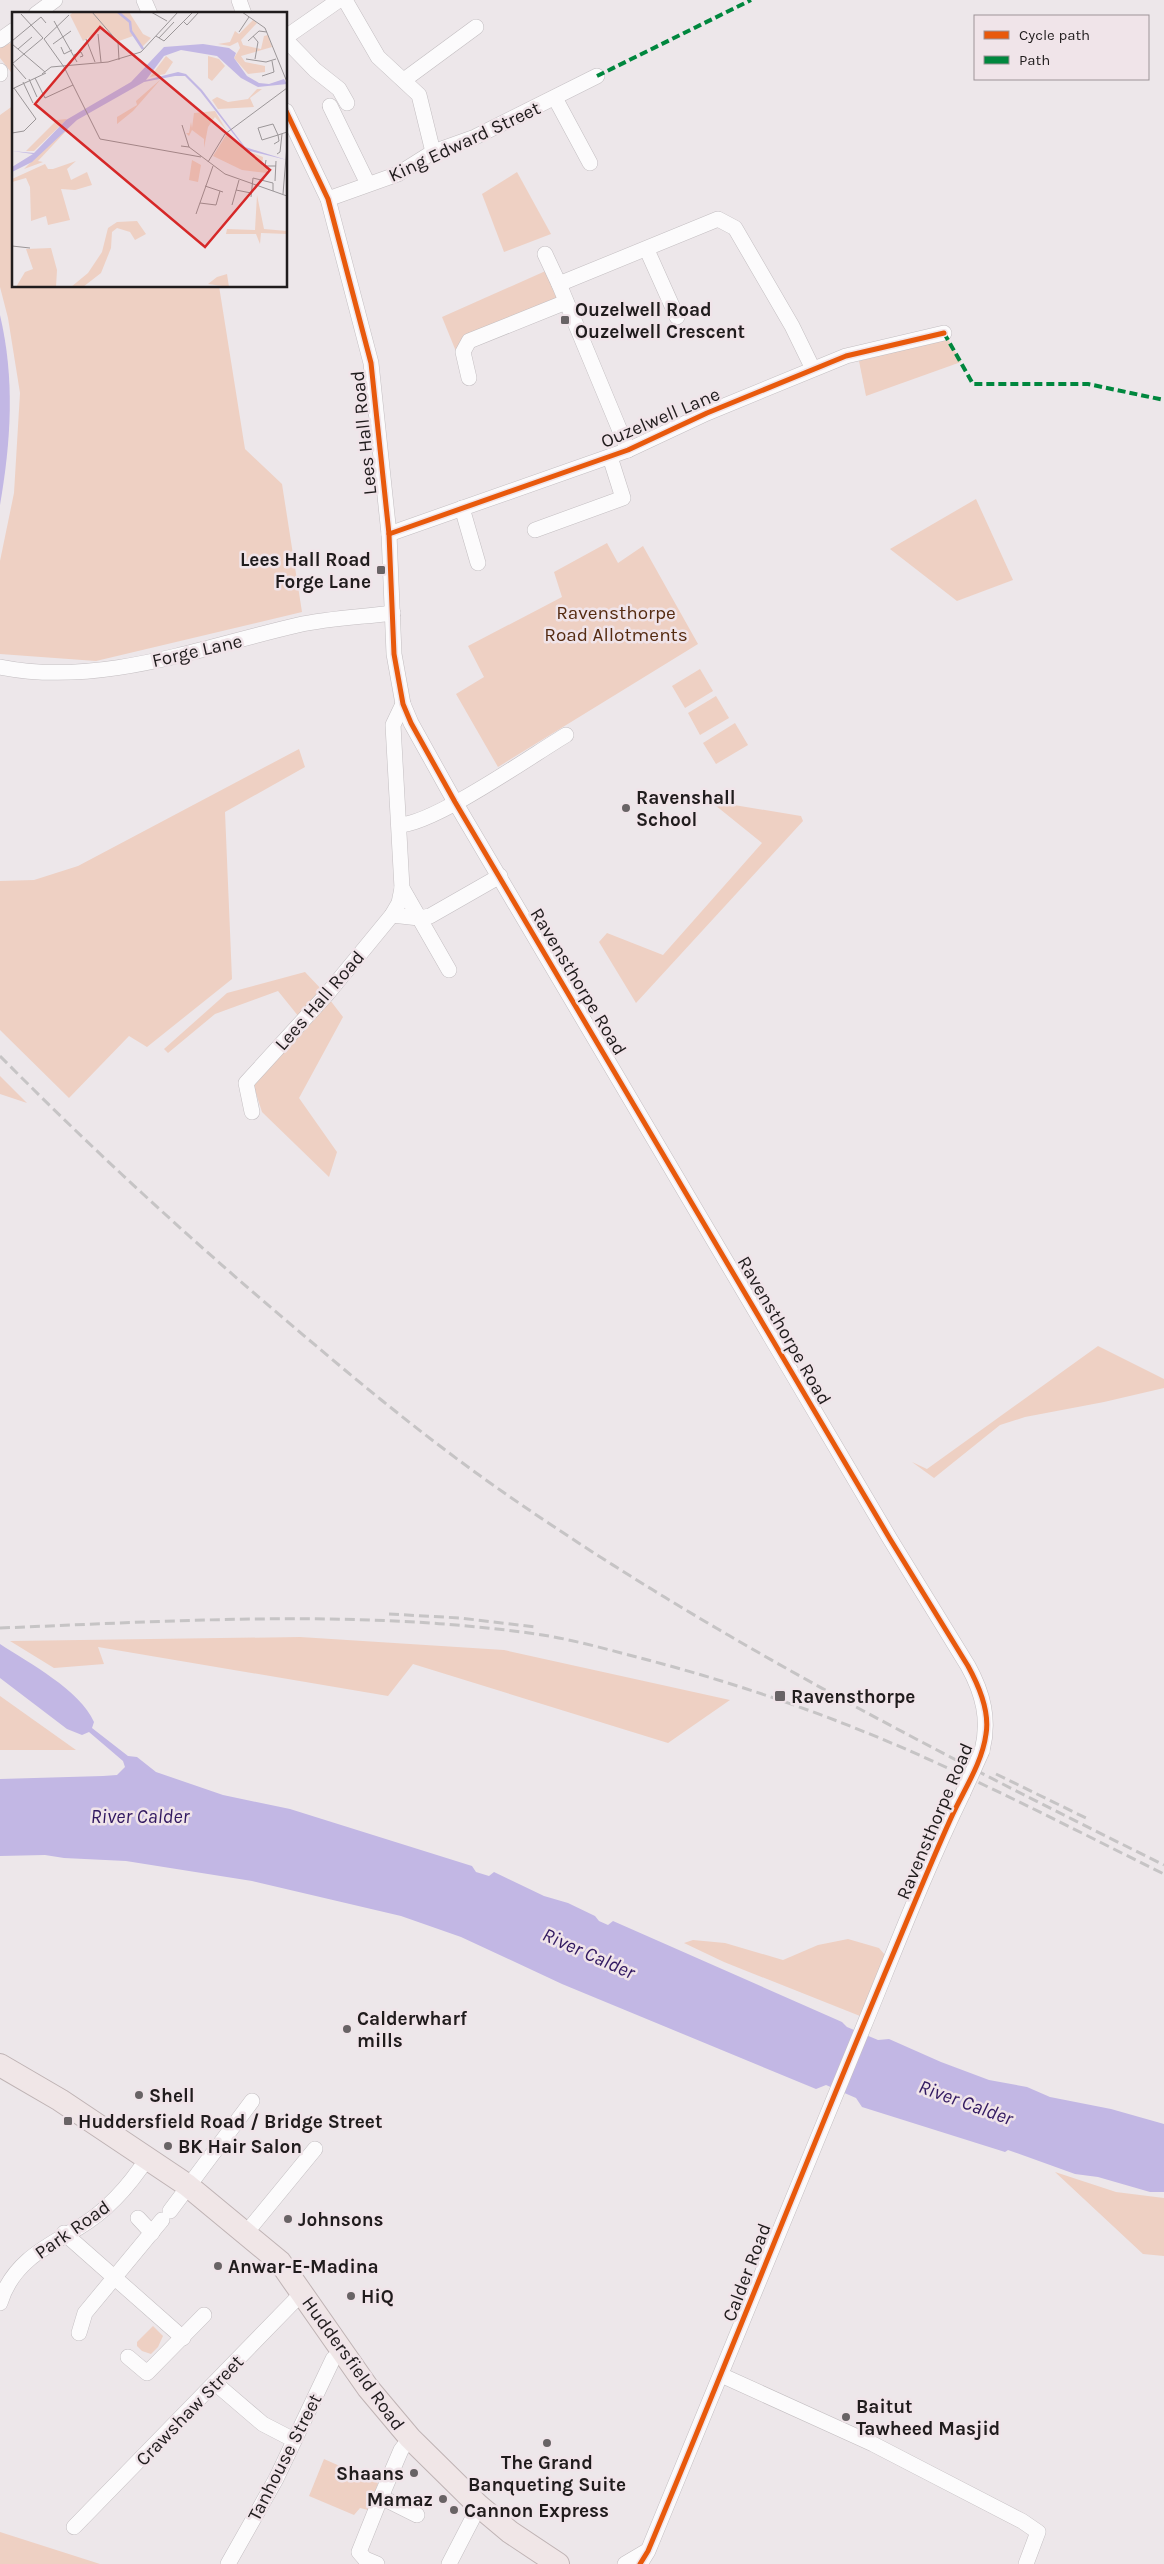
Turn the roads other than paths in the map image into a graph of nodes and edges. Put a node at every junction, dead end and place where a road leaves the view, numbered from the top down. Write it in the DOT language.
graph roads {
  1 [pos="55,0"];
  2 [pos="144,0"];
  3 [pos="239,0"];
  4 [pos="339,0"];
  5 [pos="345,0"];
  6 [pos="39,12"];
  7 [pos="149,12"];
  8 [pos="243,12"];
  9 [pos="476,27"];
  10 [pos="12,31"];
  11 [pos="288,37"];
  12 [pos="0,40"];
  13 [pos="288,40"];
  14 [pos="596,76"];
  15 [pos="404,80"];
  16 [pos="555,98"];
  17 [pos="347,103"];
  18 [pos="330,106"];
  19 [pos="288,115"];
  20 [pos="433,152"];
  21 [pos="590,163"];
  22 [pos="368,184"];
  23 [pos="328,199"];
  24 [pos="647,250"];
  25 [pos="545,254"];
  26 [pos="559,284"];
  27 [pos="566,302"];
  28 [pos="677,316"];
  29 [pos="944,333"];
  30 [pos="813,369"];
  31 [pos="469,378"];
  32 [pos="628,450"];
  33 [pos="610,457"];
  34 [pos="462,508"];
  35 [pos="535,530"];
  36 [pos="389,534"];
  37 [pos="478,563"];
  38 [pos="392,613"];
  39 [pos="0,667"];
  40 [pos="403,704"];
  41 [pos="566,735"];
  42 [pos="455,802"];
  43 [pos="399,825"];
  44 [pos="500,876"];
  45 [pos="402,888"];
  46 [pos="392,915"];
  47 [pos="419,918"];
  48 [pos="449,970"];
  49 [pos="252,1112"];
  50 [pos="878,1991"];
  51 [pos="0,2065"];
  52 [pos="252,2101"];
  53 [pos="315,2149"];
  54 [pos="148,2157"];
  55 [pos="187,2185"];
  56 [pos="138,2218"];
  57 [pos="64,2233"];
  58 [pos="152,2233"];
  59 [pos="246,2233"];
  60 [pos="113,2279"];
  61 [pos="303,2292"];
  62 [pos="0,2303"];
  63 [pos="204,2315"];
  64 [pos="79,2333"];
  65 [pos="182,2338"];
  66 [pos="342,2352"];
  67 [pos="128,2357"];
  68 [pos="721,2375"];
  69 [pos="216,2383"];
  70 [pos="410,2438"];
  71 [pos="294,2440"];
  72 [pos="381,2497"];
  73 [pos="479,2506"];
  74 [pos="417,2515"];
  75 [pos="74,2527"];
  76 [pos="644,2558"];
  77 [pos="228,2564"];
  78 [pos="377,2564"];
  79 [pos="449,2564"];
  80 [pos="558,2564"];
  81 [pos="625,2564"];
  82 [pos="1026,2564"];
  1 -- 6 [label="street"];
  2 -- 7 [label="street"];
  3 -- 8 [label="street"];
  4 -- 11 [label="street"];
  5 -- 15 [label="street"];
  9 -- 15 [label="street"];
  10 -- 12 [label="street"];
  13 -- 17 [label="street"];
  14 -- 16 [label="street, King Edward Street"];
  15 -- 20 [label="street"];
  16 -- 20 [label="street, King Edward Street"];
  16 -- 21 [label="street"];
  18 -- 22 [label="street"];
  19 -- 23 [label="street, Lees Hall Road"];
  20 -- 22 [label="street, King Edward Street"];
  22 -- 23 [label="street, King Edward Street"];
  23 -- 36 [label="street, Lees Hall Road"];
  24 -- 26 [label="street"];
  24 -- 28 [label="street"];
  24 -- 30 [label="street"];
  25 -- 26 [label="street"];
  26 -- 27 [label="street"];
  27 -- 31 [label="street"];
  27 -- 32 [label="street"];
  29 -- 30 [label="street, Ouzelwell Lane"];
  30 -- 32 [label="street, Ouzelwell Lane"];
  32 -- 33 [label="street, Ouzelwell Lane"];
  33 -- 34 [label="street, Ouzelwell Lane"];
  33 -- 35 [label="street, Ouzelwell Lane"];
  34 -- 36 [label="street, Ouzelwell Lane"];
  34 -- 37 [label="street"];
  36 -- 38 [label="street, Lees Hall Road"];
  38 -- 39 [label="street, Forge Lane"];
  38 -- 40 [label="street, Lees Hall Road"];
  40 -- 42 [label="street, Ravensthorpe Road"];
  40 -- 43 [label="street, Lees Hall Road"];
  41 -- 42 [label="street"];
  42 -- 43 [label="street"];
  42 -- 44 [label="street, Ravensthorpe Road"];
  43 -- 45 [label="street, Lees Hall Road"];
  44 -- 47 [label="street"];
  44 -- 50 [label="street, Ravensthorpe Road, bridge"];
  45 -- 46 [label="street, Lees Hall Road"];
  45 -- 47 [label="street, Lees Hall Road"];
  46 -- 47 [label="street"];
  46 -- 49 [label="street, Lees Hall Road"];
  47 -- 48 [label="street, Lees Hall Road"];
  50 -- 68 [label="street, Calder Road"];
  51 -- 54 [label="highway, Huddersfield Road"];
  52 -- 55 [label="street"];
  53 -- 59 [label="street"];
  54 -- 55 [label="highway, Huddersfield Road"];
  54 -- 57 [label="street, Park Road"];
  55 -- 58 [label="street"];
  55 -- 59 [label="highway, Huddersfield Road"];
  56 -- 58 [label="street"];
  57 -- 60 [label="street"];
  57 -- 62 [label="street, Park Road"];
  58 -- 60 [label="street"];
  59 -- 61 [label="highway, Huddersfield Road"];
  60 -- 64 [label="street"];
  60 -- 65 [label="street"];
  61 -- 66 [label="highway, Huddersfield Road"];
  61 -- 69 [label="street, Crawshaw Street"];
  63 -- 65 [label="street"];
  65 -- 67 [label="street"];
  66 -- 70 [label="highway, Huddersfield Road"];
  66 -- 71 [label="street, Tanhouse Street"];
  68 -- 76 [label="street, Calder Road"];
  68 -- 82 [label="street"];
  69 -- 71 [label="street"];
  69 -- 75 [label="street, Crawshaw Street"];
  70 -- 72 [label="street"];
  70 -- 73 [label="highway, Huddersfield Road"];
  71 -- 77 [label="street, Tanhouse Street"];
  72 -- 74 [label="street"];
  72 -- 78 [label="street"];
  73 -- 79 [label="street"];
  73 -- 80 [label="highway, Huddersfield Road"];
  76 -- 81 [label="street"];
}
